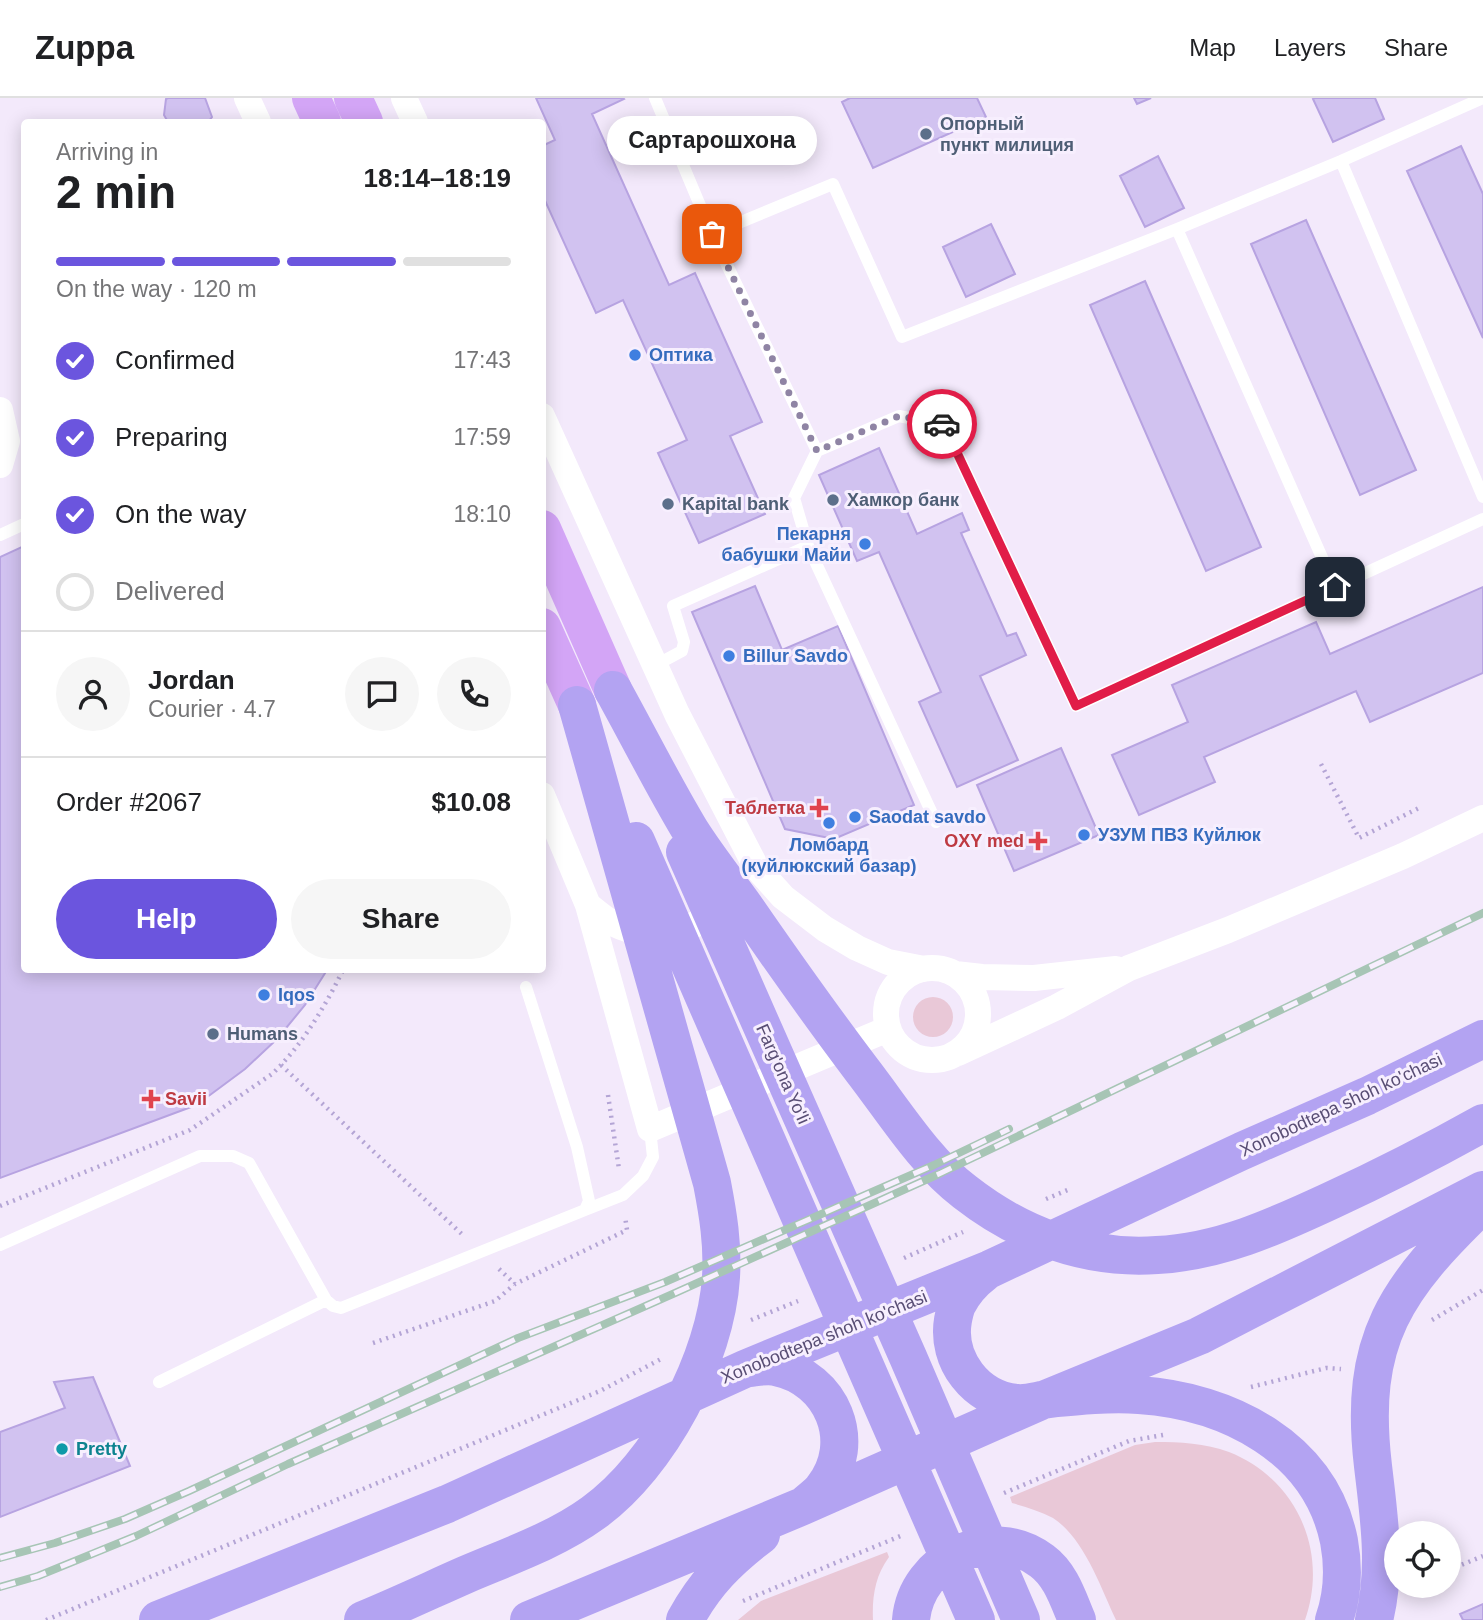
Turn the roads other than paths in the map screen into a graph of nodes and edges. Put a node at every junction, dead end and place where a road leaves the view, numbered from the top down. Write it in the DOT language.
graph roads {
  1 [pos="247,98"];
  2 [pos="311,98"];
  3 [pos="353,98"];
  4 [pos="404,98"];
  5 [pos="655,98"];
  6 [pos="1483,98"];
  7 [pos="257,119"];
  8 [pos="320,119"];
  9 [pos="363,119"];
  10 [pos="414,119"];
  11 [pos="1341,161"];
  12 [pos="1177,229"];
  13 [pos="712,234"];
  14 [pos="0,410"];
  15 [pos="546,425"];
  16 [pos="817,451"];
  17 [pos="0,465"];
  18 [pos="1483,497"];
  19 [pos="1483,519"];
  20 [pos="21,525"];
  21 [pos="0,535"];
  22 [pos="546,538"];
  23 [pos="808,546"];
  24 [pos="1335,587"];
  25 [pos="546,636"];
  26 [pos="656,665"];
  27 [pos="613,690"];
  28 [pos="577,705"];
  29 [pos="546,805"];
  30 [pos="1483,818"];
  31 [pos="936,822"];
  32 [pos="737,832"];
  33 [pos="588,905"];
  34 [pos="1129,968"];
  35 [pos="924,969"];
  36 [pos="955,974"];
  37 [pos="526,987"];
  38 [pos="888,1030"];
  39 [pos="1483,1039"];
  40 [pos="958,1053"];
  41 [pos="1483,1123"];
  42 [pos="650,1129"];
  43 [pos="1483,1190"];
  44 [pos="1483,1204"];
  45 [pos="586,1210"];
  46 [pos="0,1245"];
  47 [pos="990,1269"];
  48 [pos="326,1300"];
  49 [pos="747,1368"];
  50 [pos="159,1382"];
  51 [pos="1043,1399"];
  52 [pos="803,1506"];
  53 [pos="158,1620"];
  54 [pos="363,1620"];
  55 [pos="529,1620"];
  56 [pos="685,1620"];
  57 [pos="911,1620"];
  58 [pos="976,1620"];
  59 [pos="1021,1620"];
  60 [pos="1077,1620"];
  61 [pos="1334,1620"];
  62 [pos="1374,1620"];
  1 -- 7 [label="street"];
  2 -- 8 [label="main road"];
  3 -- 9 [label="main road"];
  4 -- 10 [label="street"];
  5 -- 13 [label="lane"];
  6 -- 11 [label="lane"];
  11 -- 12 [label="lane"];
  11 -- 18 [label="lane"];
  12 -- 13 [label="lane"];
  12 -- 24 [label="lane"];
  13 -- 16 [label="lane"];
  14 -- 17 [label="street"];
  15 -- 26 [label="street"];
  16 -- 23 [label="lane"];
  16 -- 24 [label="lane"];
  19 -- 24 [label="lane"];
  20 -- 21 [label="lane"];
  22 -- 27 [label="main road, Farg'ona Yo'li"];
  23 -- 26 [label="lane"];
  23 -- 31 [label="lane"];
  25 -- 28 [label="main road"];
  26 -- 32 [label="street"];
  27 -- 41 [label="highway"];
  27 -- 59 [label="highway, Farg'ona Yo'li"];
  28 -- 54 [label="highway"];
  28 -- 58 [label="highway"];
  29 -- 33 [label="street"];
  30 -- 34 [label="street"];
  32 -- 33 [label="street"];
  32 -- 35 [label="street"];
  33 -- 42 [label="street"];
  34 -- 36 [label="street"];
  34 -- 40 [label="street"];
  35 -- 36 [label="street"];
  35 -- 38 [label="street"];
  36 -- 40 [label="street"];
  37 -- 45 [label="lane"];
  38 -- 40 [label="street"];
  38 -- 42 [label="street"];
  39 -- 47 [label="highway, Xonobodtepa shoh ko'chasi"];
  42 -- 45 [label="lane"];
  43 -- 51 [label="highway"];
  44 -- 62 [label="highway"];
  45 -- 48 [label="lane"];
  46 -- 48 [label="lane"];
  47 -- 49 [label="highway, Xonobodtepa shoh ko'chasi"];
  47 -- 51 [label="highway"];
  48 -- 50 [label="lane"];
  49 -- 52 [label="highway"];
  49 -- 53 [label="highway, Xonobodtepa shoh ko'chasi"];
  51 -- 52 [label="highway"];
  51 -- 61 [label="highway"];
  52 -- 55 [label="highway"];
  52 -- 56 [label="highway"];
  57 -- 60 [label="highway"];
}
